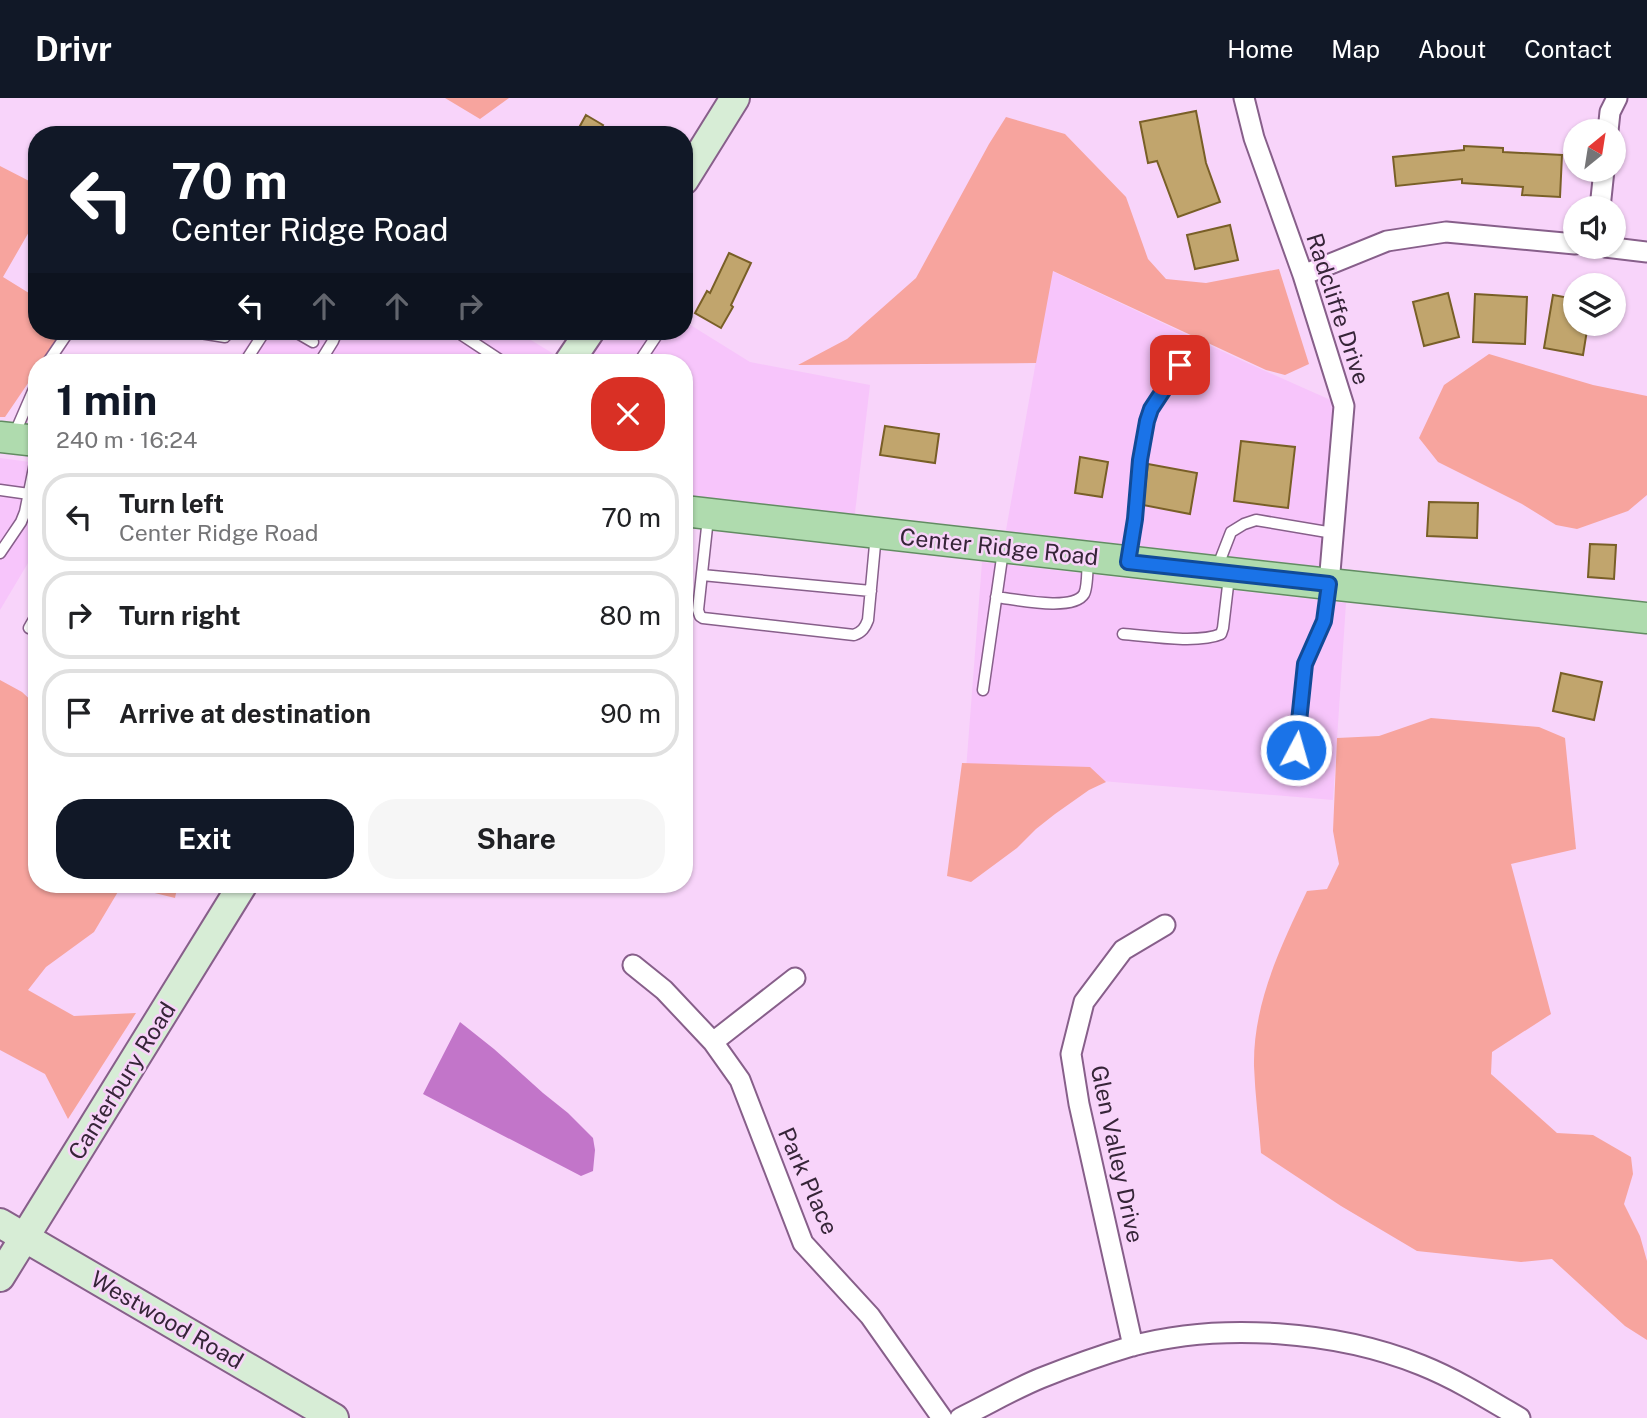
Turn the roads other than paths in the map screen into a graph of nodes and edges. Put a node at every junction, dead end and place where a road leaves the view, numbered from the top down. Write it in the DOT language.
graph roads {
  1 [pos="735,98"];
  2 [pos="1244,98"];
  3 [pos="1617,98"];
  4 [pos="1609,119"];
  5 [pos="693,166"];
  6 [pos="1563,243"];
  7 [pos="1626,250"];
  8 [pos="1647,253"];
  9 [pos="1303,275"];
  10 [pos="310,340"];
  11 [pos="470,340"];
  12 [pos="313,342"];
  13 [pos="491,354"];
  14 [pos="1180,365"];
  15 [pos="28,416"];
  16 [pos="21,443"];
  17 [pos="28,488"];
  18 [pos="0,490"];
  19 [pos="28,494"];
  20 [pos="28,498"];
  21 [pos="696,513"];
  22 [pos="876,533"];
  23 [pos="1333,533"];
  24 [pos="1003,547"];
  25 [pos="0,553"];
  26 [pos="1088,557"];
  27 [pos="1128,562"];
  28 [pos="1222,572"];
  29 [pos="702,575"];
  30 [pos="1329,584"];
  31 [pos="871,591"];
  32 [pos="996,597"];
  33 [pos="1647,618"];
  34 [pos="1123,634"];
  35 [pos="983,690"];
  36 [pos="1296,750"];
  37 [pos="237,893"];
  38 [pos="1165,925"];
  39 [pos="633,965"];
  40 [pos="795,978"];
  41 [pos="713,1042"];
  42 [pos="0,1223"];
  43 [pos="25,1237"];
  44 [pos="0,1277"];
  45 [pos="1133,1346"];
  46 [pos="334,1418"];
  47 [pos="942,1418"];
  48 [pos="960,1418"];
  49 [pos="1520,1418"];
  1 -- 5 [label="street"];
  2 -- 9 [label="street, Radcliffe Drive"];
  3 -- 4 [label="street"];
  6 -- 9 [label="street"];
  7 -- 8 [label="street"];
  9 -- 23 [label="street, Radcliffe Drive"];
  10 -- 12 [label="lane"];
  11 -- 13 [label="lane"];
  14 -- 27 [label="lane"];
  15 -- 16 [label="lane"];
  16 -- 17 [label="lane"];
  18 -- 19 [label="lane"];
  20 -- 25 [label="lane"];
  21 -- 22 [label="main road, Center Ridge Road"];
  21 -- 29 [label="lane"];
  22 -- 24 [label="main road, Center Ridge Road"];
  22 -- 31 [label="lane"];
  23 -- 28 [label="lane"];
  23 -- 30 [label="street, Radcliffe Drive"];
  24 -- 26 [label="main road, Center Ridge Road"];
  24 -- 32 [label="lane"];
  26 -- 27 [label="main road, Center Ridge Road"];
  26 -- 32 [label="lane"];
  27 -- 28 [label="main road, Center Ridge Road"];
  28 -- 30 [label="main road, Center Ridge Road"];
  28 -- 34 [label="lane"];
  29 -- 31 [label="lane"];
  29 -- 31 [label="lane"];
  30 -- 33 [label="main road, Center Ridge Road"];
  30 -- 36 [label="lane"];
  32 -- 35 [label="lane"];
  37 -- 43 [label="street, Canterbury Road"];
  38 -- 45 [label="street, Glen Valley Drive"];
  39 -- 41 [label="street, Park Place"];
  40 -- 41 [label="street"];
  41 -- 47 [label="street, Park Place"];
  42 -- 43 [label="street, Westwood Road"];
  43 -- 44 [label="street, Canterbury Road"];
  43 -- 46 [label="street, Westwood Road"];
  45 -- 48 [label="street"];
  45 -- 49 [label="street"];
}
